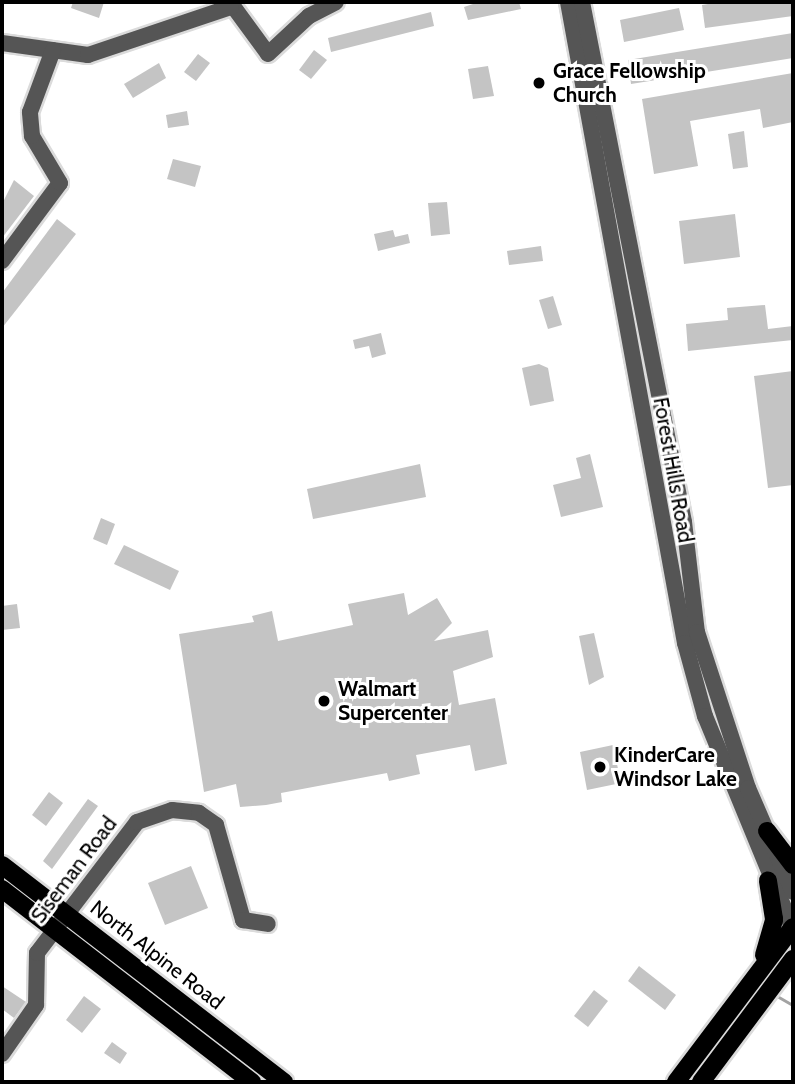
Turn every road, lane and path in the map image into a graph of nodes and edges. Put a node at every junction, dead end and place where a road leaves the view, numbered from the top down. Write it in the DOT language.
graph roads {
  1 [pos="336,2"];
  2 [pos="568,2"];
  3 [pos="582,2"];
  4 [pos="231,5"];
  5 [pos="2,43"];
  6 [pos="53,50"];
  7 [pos="2,261"];
  8 [pos="767,831"];
  9 [pos="2,865"];
  10 [pos="793,865"];
  11 [pos="768,880"];
  12 [pos="2,889"];
  13 [pos="793,892"];
  14 [pos="66,914"];
  15 [pos="268,924"];
  16 [pos="793,928"];
  17 [pos="54,930"];
  18 [pos="793,959"];
  19 [pos="793,982"];
  20 [pos="743,993"];
  21 [pos="762,1001"];
  22 [pos="2,1054"];
  23 [pos="253,1082"];
  24 [pos="285,1082"];
  25 [pos="676,1082"];
  26 [pos="701,1082"];
  1 -- 4 [label="street"];
  2 -- 11 [label="street, Forest Hills Road"];
  3 -- 8 [label="street, Forest Hills Road"];
  4 -- 6 [label="street"];
  5 -- 6 [label="street"];
  6 -- 7 [label="street"];
  8 -- 10 [label="main road"];
  8 -- 13 [label="street, Forest Hills Road"];
  9 -- 14 [label="main road, North Alpine Road"];
  11 -- 16 [label="street, Forest Hills Road"];
  11 -- 20 [label="main road"];
  12 -- 17 [label="main road, North Alpine Road"];
  14 -- 15 [label="street, Siseman Road"];
  14 -- 17 [label="street, Siseman Road"];
  14 -- 24 [label="main road, North Alpine Road"];
  16 -- 20 [label="main road"];
  17 -- 22 [label="street, Siseman Road"];
  17 -- 23 [label="main road, North Alpine Road"];
  18 -- 21 [label="main road"];
  19 -- 21 [label="main road"];
  20 -- 25 [label="main road"];
  21 -- 26 [label="main road"];
}
